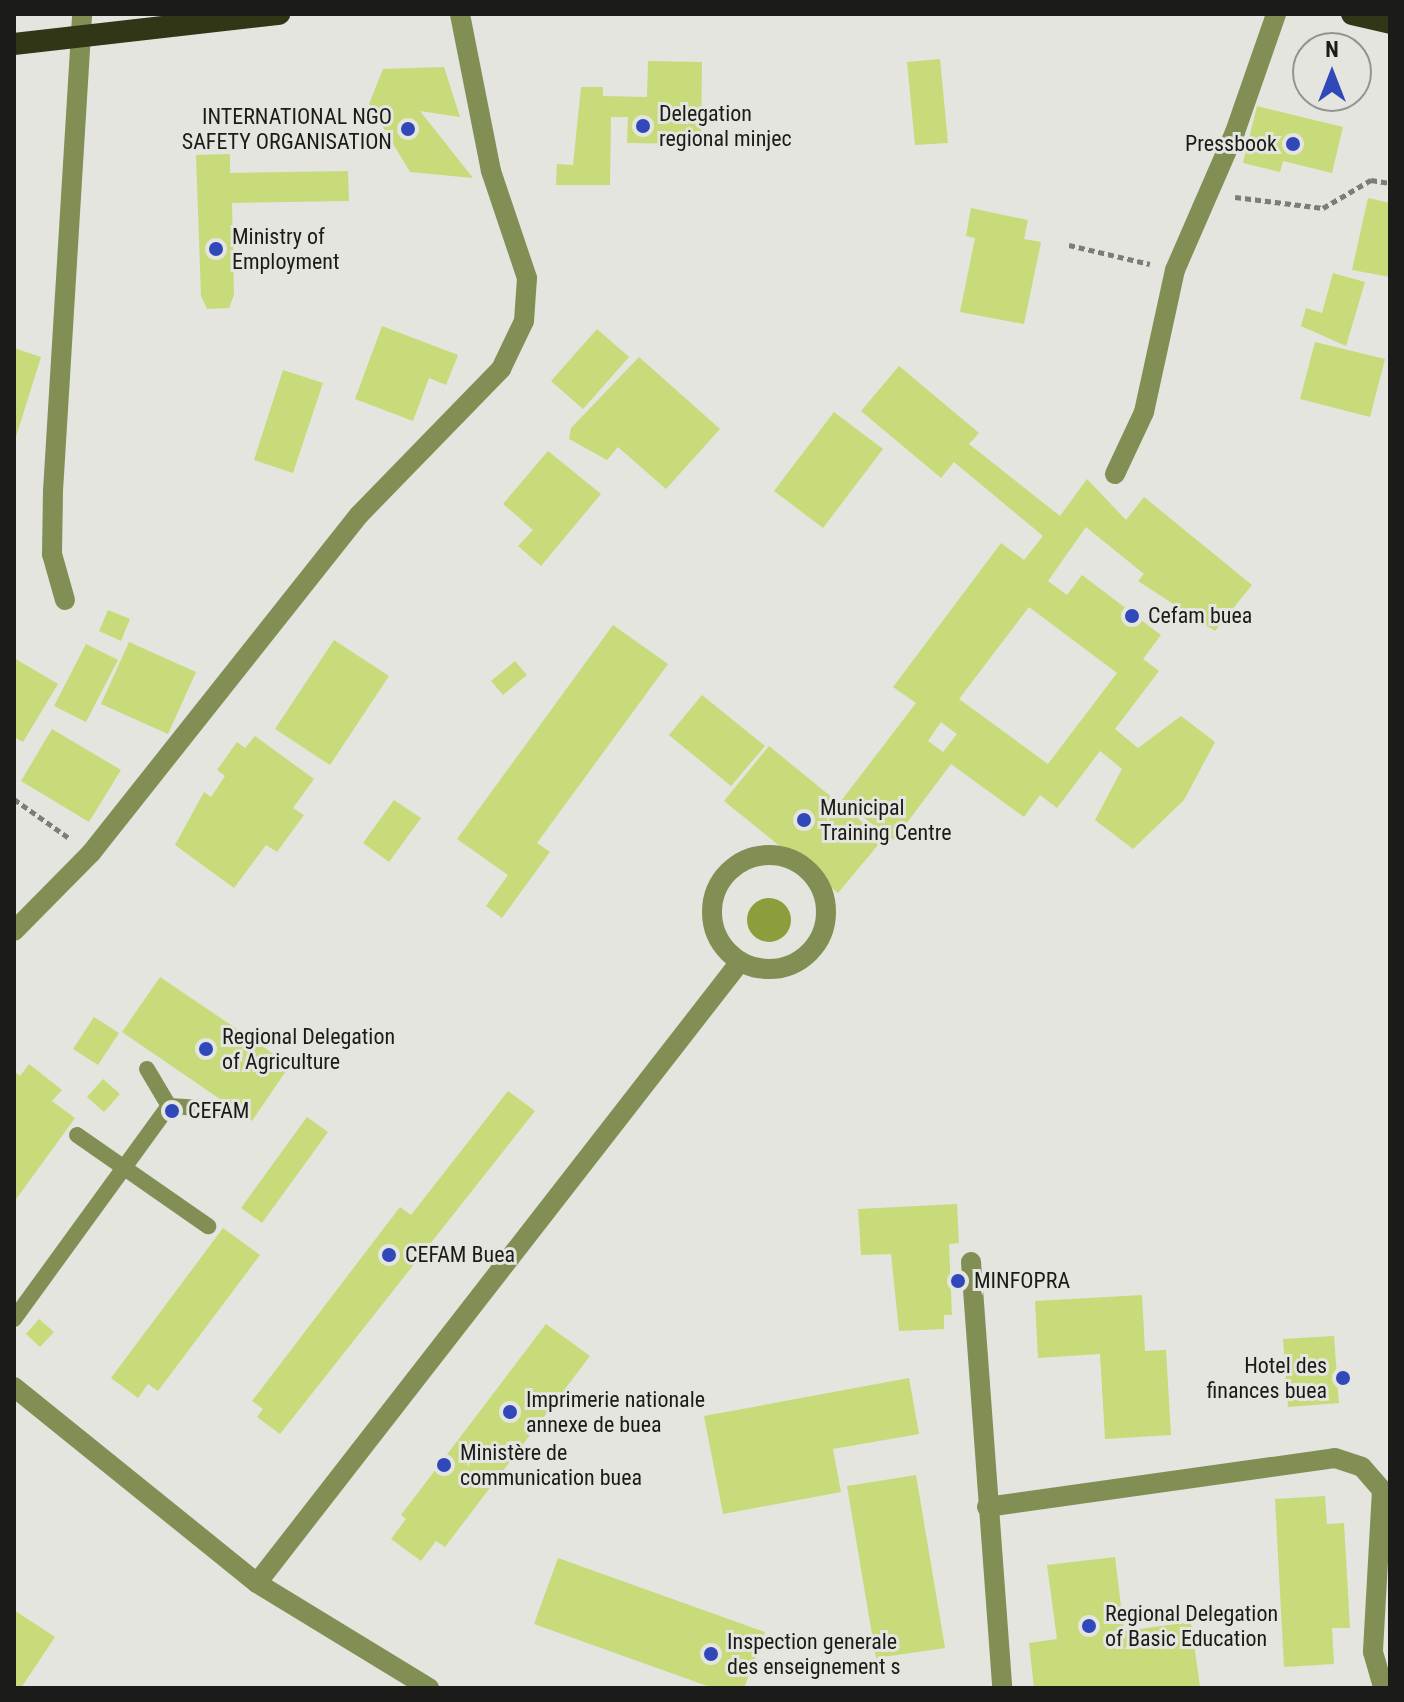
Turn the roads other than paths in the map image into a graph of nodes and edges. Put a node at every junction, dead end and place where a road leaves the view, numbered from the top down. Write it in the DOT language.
graph roads {
  1 [pos="82,14"];
  2 [pos="279,14"];
  3 [pos="460,14"];
  4 [pos="1276,14"];
  5 [pos="1352,14"];
  6 [pos="1390,23"];
  7 [pos="76,39"];
  8 [pos="14,44"];
  9 [pos="1115,474"];
  10 [pos="65,600"];
  11 [pos="14,931"];
  12 [pos="740,962"];
  13 [pos="147,1069"];
  14 [pos="169,1106"];
  15 [pos="217,1109"];
  16 [pos="77,1135"];
  17 [pos="123,1169"];
  18 [pos="208,1226"];
  19 [pos="971,1262"];
  20 [pos="14,1319"];
  21 [pos="14,1387"];
  22 [pos="987,1507"];
  23 [pos="257,1583"];
  24 [pos="1390,1685"];
  25 [pos="429,1688"];
  26 [pos="1002,1688"];
  27 [pos="1383,1688"];
  1 -- 7 [label="street"];
  2 -- 7 [label="highway"];
  3 -- 11 [label="street"];
  4 -- 9 [label="street"];
  5 -- 6 [label="highway"];
  7 -- 8 [label="highway"];
  7 -- 10 [label="street"];
  12 -- 12 [label="street"];
  12 -- 23 [label="street"];
  13 -- 14 [label="lane"];
  14 -- 15 [label="lane"];
  14 -- 17 [label="lane"];
  16 -- 17 [label="lane"];
  17 -- 18 [label="lane"];
  17 -- 20 [label="lane"];
  19 -- 22 [label="street"];
  21 -- 23 [label="street"];
  22 -- 26 [label="street"];
  22 -- 27 [label="street"];
  23 -- 25 [label="street"];
  24 -- 27 [label="street"];
}
